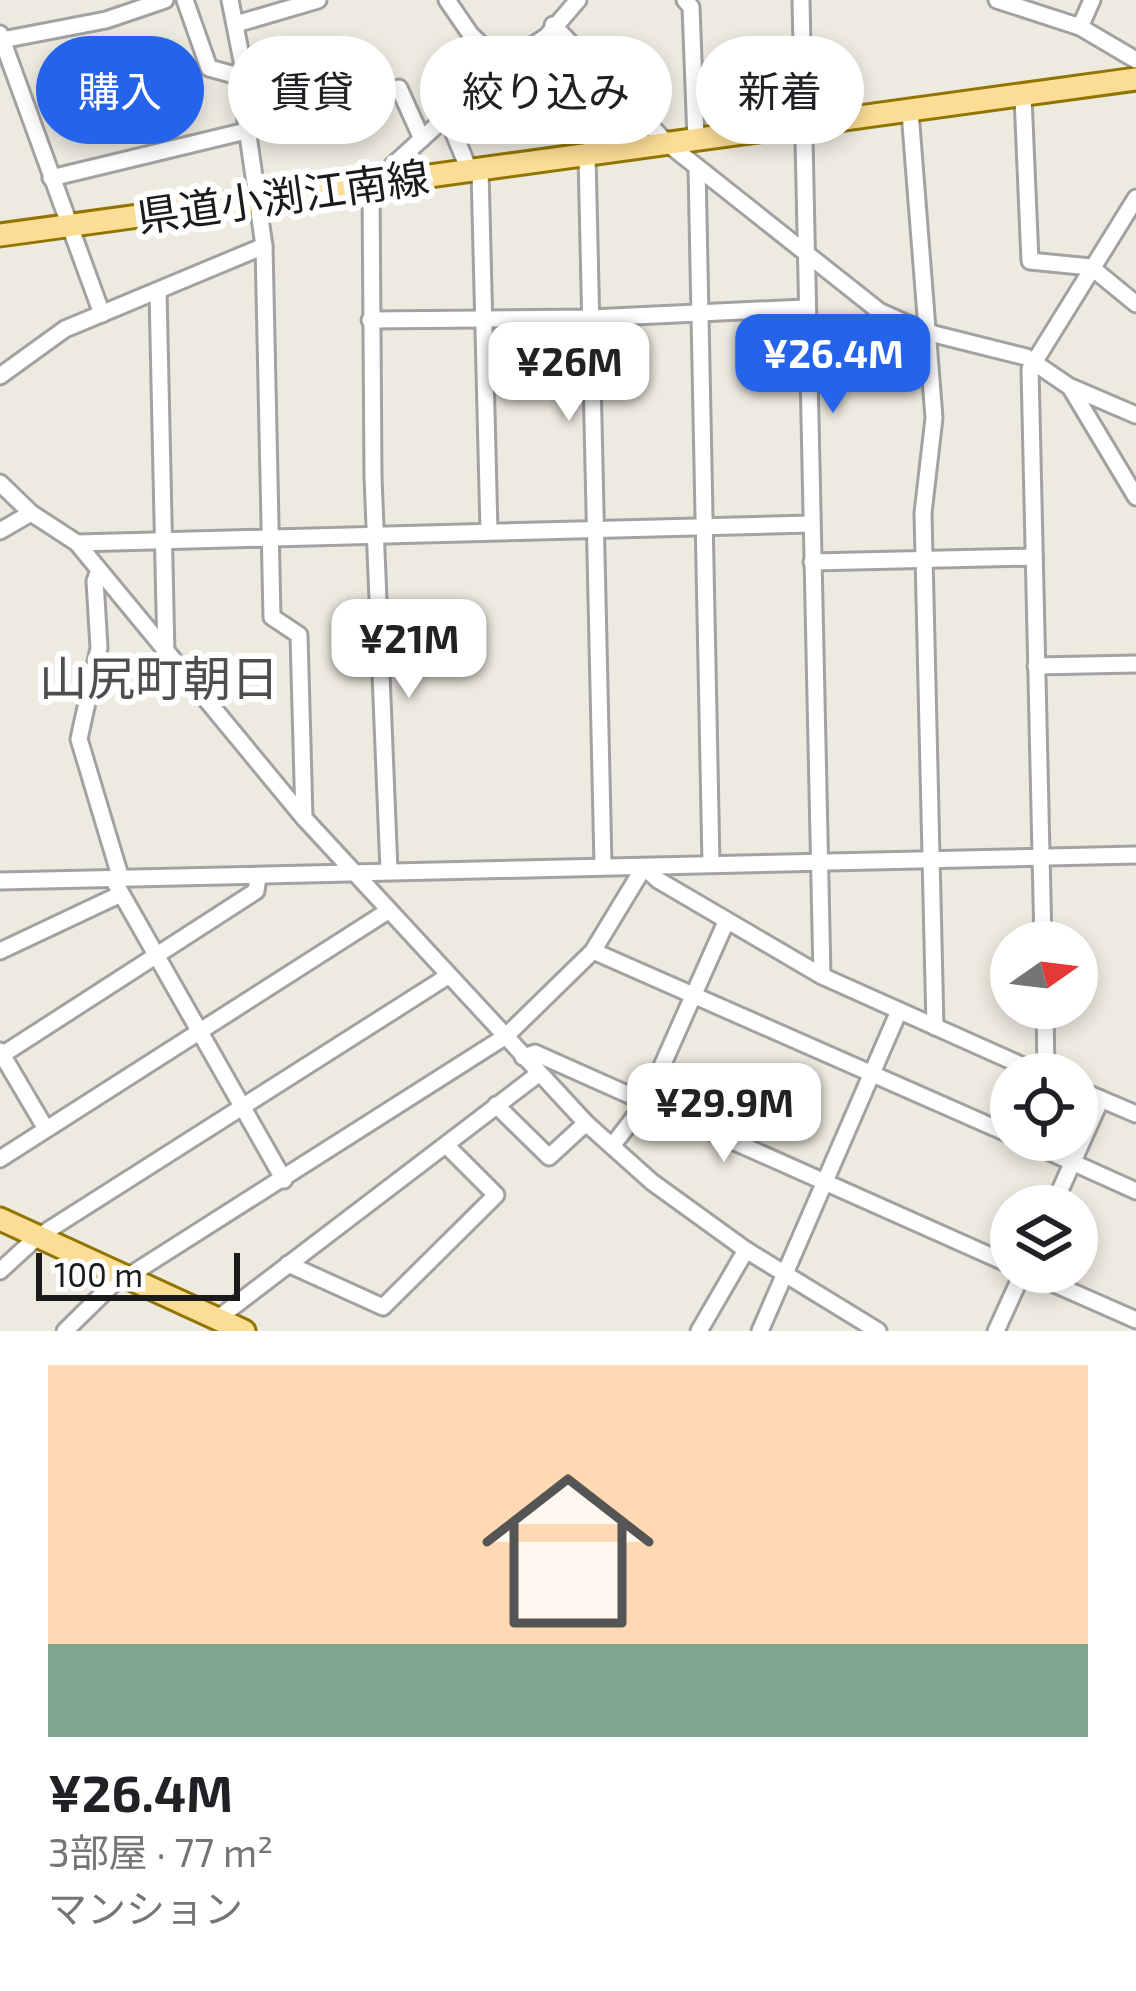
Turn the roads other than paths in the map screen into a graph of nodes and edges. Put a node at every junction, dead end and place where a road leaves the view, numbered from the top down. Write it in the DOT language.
graph roads {
  1 [pos="165,0"];
  2 [pos="185,0"];
  3 [pos="230,0"];
  4 [pos="319,0"];
  5 [pos="447,0"];
  6 [pos="578,0"];
  7 [pos="685,0"];
  8 [pos="801,0"];
  9 [pos="997,0"];
  10 [pos="1092,0"];
  11 [pos="236,24"];
  12 [pos="553,25"];
  13 [pos="1080,27"];
  14 [pos="237,36"];
  15 [pos="473,36"];
  16 [pos="547,36"];
  17 [pos="564,36"];
  18 [pos="802,36"];
  19 [pos="1,37"];
  20 [pos="1136,60"];
  21 [pos="228,73"];
  22 [pos="1136,79"];
  23 [pos="396,89"];
  24 [pos="1023,97"];
  25 [pos="910,112"];
  26 [pos="864,118"];
  27 [pos="228,135"];
  28 [pos="420,135"];
  29 [pos="696,140"];
  30 [pos="420,141"];
  31 [pos="672,142"];
  32 [pos="248,144"];
  33 [pos="461,144"];
  34 [pos="660,144"];
  35 [pos="668,144"];
  36 [pos="805,144"];
  37 [pos="587,155"];
  38 [pos="697,166"];
  39 [pos="475,171"];
  40 [pos="51,178"];
  41 [pos="381,184"];
  42 [pos="1136,198"];
  43 [pos="258,200"];
  44 [pos="69,226"];
  45 [pos="0,235"];
  46 [pos="264,246"];
  47 [pos="805,251"];
  48 [pos="1091,267"];
  49 [pos="158,292"];
  50 [pos="1136,304"];
  51 [pos="804,308"];
  52 [pos="102,314"];
  53 [pos="699,314"];
  54 [pos="484,319"];
  55 [pos="591,319"];
  56 [pos="370,320"];
  57 [pos="928,332"];
  58 [pos="1036,363"];
  59 [pos="0,376"];
  60 [pos="1070,387"];
  61 [pos="1136,415"];
  62 [pos="0,483"];
  63 [pos="1136,497"];
  64 [pos="31,513"];
  65 [pos="811,524"];
  66 [pos="704,527"];
  67 [pos="597,529"];
  68 [pos="0,531"];
  69 [pos="489,531"];
  70 [pos="378,533"];
  71 [pos="272,538"];
  72 [pos="163,540"];
  73 [pos="77,543"];
  74 [pos="1034,556"];
  75 [pos="924,559"];
  76 [pos="812,562"];
  77 [pos="99,570"];
  78 [pos="166,655"];
  79 [pos="1136,664"];
  80 [pos="1036,666"];
  81 [pos="304,818"];
  82 [pos="1136,855"];
  83 [pos="1040,858"];
  84 [pos="932,860"];
  85 [pos="819,863"];
  86 [pos="711,864"];
  87 [pos="603,866"];
  88 [pos="644,867"];
  89 [pos="389,871"];
  90 [pos="356,874"];
  91 [pos="258,877"];
  92 [pos="0,881"];
  93 [pos="118,884"];
  94 [pos="388,911"];
  95 [pos="1042,921"];
  96 [pos="726,922"];
  97 [pos="0,951"];
  98 [pos="593,951"];
  99 [pos="155,955"];
  100 [pos="448,976"];
  101 [pos="822,976"];
  102 [pos="693,996"];
  103 [pos="899,1011"];
  104 [pos="935,1027"];
  105 [pos="197,1031"];
  106 [pos="506,1036"];
  107 [pos="1,1053"];
  108 [pos="995,1053"];
  109 [pos="523,1057"];
  110 [pos="872,1074"];
  111 [pos="537,1075"];
  112 [pos="1098,1098"];
  113 [pos="1101,1099"];
  114 [pos="646,1102"];
  115 [pos="496,1106"];
  116 [pos="241,1108"];
  117 [pos="1136,1114"];
  118 [pos="586,1123"];
  119 [pos="990,1126"];
  120 [pos="46,1130"];
  121 [pos="447,1145"];
  122 [pos="612,1146"];
  123 [pos="0,1159"];
  124 [pos="1072,1162"];
  125 [pos="284,1180"];
  126 [pos="824,1181"];
  127 [pos="1062,1185"];
  128 [pos="1136,1191"];
  129 [pos="0,1219"];
  130 [pos="36,1238"];
  131 [pos="746,1250"];
  132 [pos="990,1256"];
  133 [pos="288,1264"];
  134 [pos="0,1271"];
  135 [pos="124,1276"];
  136 [pos="784,1276"];
  137 [pos="1015,1293"];
  138 [pos="1074,1293"];
  139 [pos="217,1318"];
  140 [pos="1136,1320"];
  141 [pos="65,1331"];
  142 [pos="242,1331"];
  143 [pos="699,1331"];
  144 [pos="760,1331"];
  145 [pos="878,1331"];
  146 [pos="996,1331"];
  1 -- 19 [label="street"];
  2 -- 21 [label="street"];
  3 -- 11 [label="street"];
  4 -- 11 [label="street"];
  5 -- 15 [label="street"];
  6 -- 12 [label="street"];
  7 -- 29 [label="street"];
  8 -- 18 [label="street"];
  9 -- 13 [label="street"];
  10 -- 13 [label="street"];
  11 -- 14 [label="street"];
  12 -- 16 [label="street"];
  12 -- 17 [label="street"];
  13 -- 20 [label="street"];
  19 -- 40 [label="street"];
  22 -- 24 [label="main road, 県道小渕江南線"];
  23 -- 28 [label="street"];
  24 -- 25 [label="main road, 県道小渕江南線"];
  24 -- 48 [label="street"];
  25 -- 26 [label="main road, 県道小渕江南線"];
  25 -- 57 [label="street"];
  27 -- 40 [label="street"];
  29 -- 31 [label="main road, 県道小渕江南線"];
  30 -- 41 [label="street"];
  32 -- 43 [label="street"];
  33 -- 39 [label="street"];
  34 -- 37 [label="main road, 県道小渕江南線"];
  35 -- 38 [label="street"];
  36 -- 47 [label="street"];
  37 -- 39 [label="main road, 県道小渕江南線"];
  37 -- 55 [label="street"];
  38 -- 47 [label="street"];
  38 -- 53 [label="street"];
  39 -- 41 [label="main road, 県道小渕江南線"];
  39 -- 54 [label="street"];
  40 -- 44 [label="street"];
  41 -- 43 [label="main road, 県道小渕江南線"];
  41 -- 56 [label="street"];
  42 -- 48 [label="street"];
  43 -- 44 [label="main road, 県道小渕江南線"];
  43 -- 46 [label="street"];
  44 -- 45 [label="main road, 県道小渕江南線"];
  44 -- 52 [label="street"];
  46 -- 49 [label="street"];
  46 -- 71 [label="street"];
  47 -- 51 [label="street"];
  47 -- 57 [label="street"];
  48 -- 50 [label="street"];
  48 -- 58 [label="street"];
  49 -- 52 [label="street"];
  49 -- 72 [label="street"];
  51 -- 53 [label="street"];
  51 -- 65 [label="street"];
  52 -- 59 [label="street"];
  53 -- 55 [label="street"];
  53 -- 66 [label="street"];
  54 -- 55 [label="street"];
  54 -- 56 [label="street"];
  54 -- 69 [label="street"];
  55 -- 67 [label="street"];
  56 -- 70 [label="street"];
  57 -- 58 [label="street"];
  57 -- 75 [label="street"];
  58 -- 60 [label="street"];
  58 -- 74 [label="street"];
  60 -- 61 [label="street"];
  60 -- 63 [label="street"];
  62 -- 64 [label="street"];
  64 -- 68 [label="street"];
  64 -- 73 [label="street"];
  65 -- 66 [label="street"];
  65 -- 76 [label="street"];
  66 -- 67 [label="street"];
  66 -- 86 [label="street"];
  67 -- 69 [label="street"];
  67 -- 87 [label="street"];
  69 -- 70 [label="street"];
  70 -- 71 [label="street"];
  70 -- 89 [label="street"];
  71 -- 72 [label="street"];
  71 -- 81 [label="street"];
  72 -- 73 [label="street"];
  72 -- 78 [label="street"];
  73 -- 77 [label="street"];
  74 -- 75 [label="street"];
  74 -- 80 [label="street"];
  75 -- 76 [label="street"];
  75 -- 84 [label="street"];
  76 -- 85 [label="street"];
  77 -- 78 [label="street"];
  77 -- 93 [label="street"];
  78 -- 81 [label="street"];
  79 -- 80 [label="street"];
  80 -- 83 [label="street"];
  81 -- 90 [label="street"];
  82 -- 83 [label="street"];
  83 -- 84 [label="street"];
  83 -- 95 [label="street"];
  84 -- 85 [label="street"];
  84 -- 104 [label="street"];
  85 -- 86 [label="street"];
  85 -- 101 [label="street"];
  86 -- 88 [label="street"];
  87 -- 88 [label="street"];
  87 -- 89 [label="street"];
  88 -- 96 [label="street"];
  88 -- 98 [label="street"];
  89 -- 90 [label="street"];
  90 -- 91 [label="street"];
  90 -- 94 [label="street"];
  91 -- 93 [label="street"];
  91 -- 99 [label="street"];
  92 -- 93 [label="street"];
  93 -- 97 [label="street"];
  93 -- 99 [label="street"];
  94 -- 100 [label="street"];
  94 -- 105 [label="street"];
  96 -- 101 [label="street"];
  96 -- 102 [label="street"];
  98 -- 102 [label="street"];
  98 -- 106 [label="street"];
  99 -- 105 [label="street"];
  99 -- 107 [label="street"];
  100 -- 106 [label="street"];
  100 -- 116 [label="street"];
  101 -- 103 [label="street"];
  102 -- 110 [label="street"];
  102 -- 114 [label="street"];
  103 -- 104 [label="street"];
  103 -- 110 [label="street"];
  104 -- 108 [label="street"];
  105 -- 116 [label="street"];
  105 -- 120 [label="street"];
  106 -- 109 [label="street"];
  106 -- 125 [label="street"];
  107 -- 120 [label="street"];
  109 -- 111 [label="street"];
  109 -- 114 [label="street"];
  110 -- 119 [label="street"];
  110 -- 126 [label="street"];
  111 -- 115 [label="street"];
  111 -- 118 [label="street"];
  112 -- 113 [label="street"];
  113 -- 117 [label="street"];
  113 -- 124 [label="street"];
  114 -- 122 [label="street"];
  114 -- 126 [label="street"];
  115 -- 118 [label="street"];
  115 -- 121 [label="street"];
  116 -- 125 [label="street"];
  116 -- 130 [label="street"];
  118 -- 122 [label="street"];
  120 -- 123 [label="street"];
  121 -- 133 [label="street"];
  121 -- 133 [label="street"];
  122 -- 131 [label="street"];
  124 -- 127 [label="street"];
  124 -- 128 [label="street"];
  125 -- 135 [label="street"];
  126 -- 132 [label="street"];
  126 -- 136 [label="street"];
  129 -- 130 [label="main road"];
  130 -- 134 [label="street"];
  130 -- 135 [label="main road"];
  131 -- 136 [label="street"];
  131 -- 143 [label="street"];
  133 -- 139 [label="street"];
  135 -- 139 [label="main road"];
  135 -- 141 [label="street"];
  136 -- 144 [label="street"];
  136 -- 145 [label="street"];
  137 -- 146 [label="street"];
  138 -- 140 [label="street"];
  139 -- 142 [label="main road"];
}
